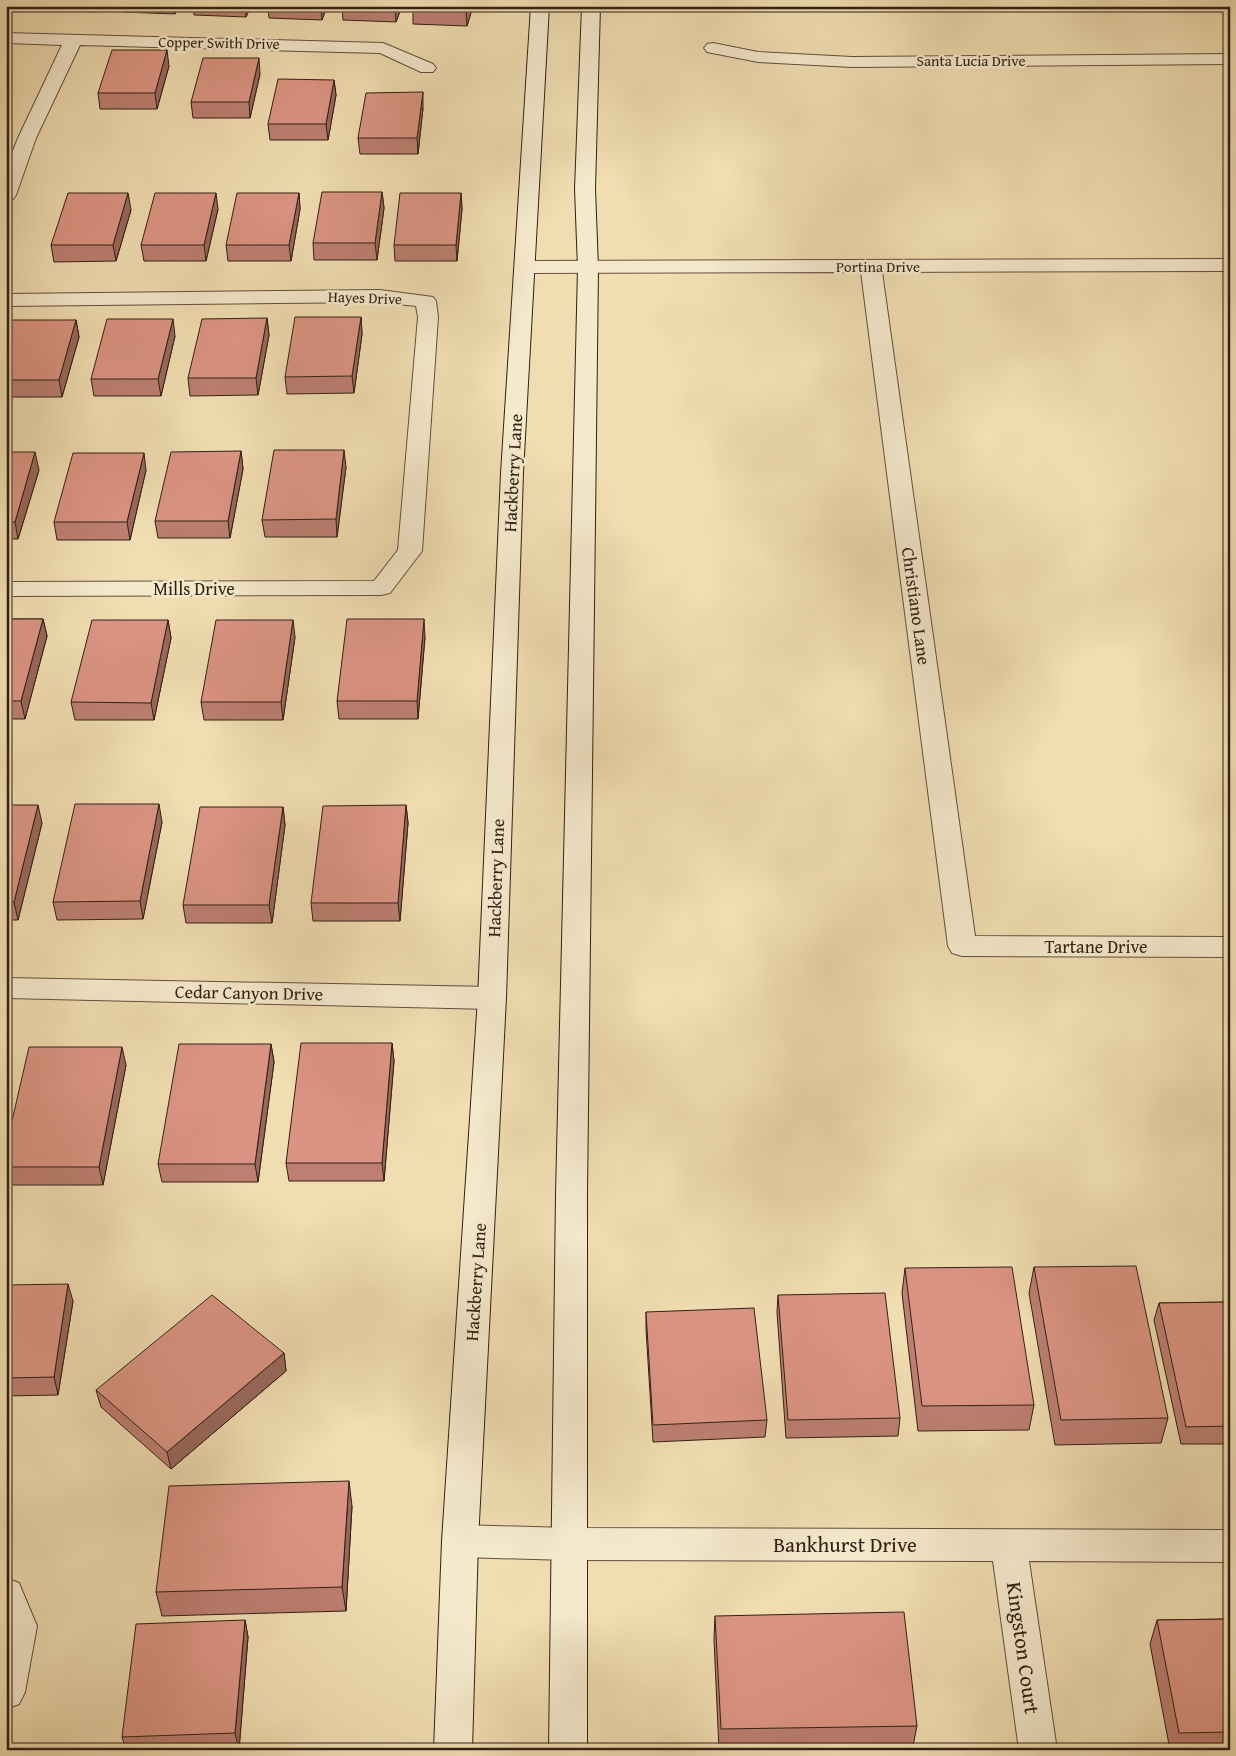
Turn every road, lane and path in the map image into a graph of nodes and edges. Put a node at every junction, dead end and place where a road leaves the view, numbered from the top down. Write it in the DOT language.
graph roads {
  1 [pos="540,6"];
  2 [pos="591,6"];
  3 [pos="6,38"];
  4 [pos="73,41"];
  5 [pos="713,48"];
  6 [pos="1230,59"];
  7 [pos="427,68"];
  8 [pos="6,195"];
  9 [pos="1230,265"];
  10 [pos="526,267"];
  11 [pos="870,267"];
  12 [pos="588,268"];
  13 [pos="6,300"];
  14 [pos="381,588"];
  15 [pos="6,589"];
  16 [pos="962,946"];
  17 [pos="1230,947"];
  18 [pos="6,988"];
  19 [pos="492,998"];
  20 [pos="460,1541"];
  21 [pos="568,1544"];
  22 [pos="1008,1546"];
  23 [pos="1230,1546"];
  24 [pos="6,1594"];
  25 [pos="6,1692"];
  26 [pos="453,1750"];
  27 [pos="568,1750"];
  28 [pos="1038,1750"];
  1 -- 10 [label="street, Hackberry Lane"];
  2 -- 12 [label="street"];
  3 -- 4 [label="street, Copper Swith Drive"];
  4 -- 7 [label="street, Copper Swith Drive"];
  4 -- 8 [label="street"];
  5 -- 6 [label="street, Santa Lucia Drive"];
  9 -- 11 [label="street, Portina Drive"];
  10 -- 12 [label="street, Portina Drive"];
  10 -- 19 [label="street, Hackberry Lane"];
  11 -- 12 [label="street, Portina Drive"];
  11 -- 16 [label="street, Christiano Lane"];
  12 -- 21 [label="street"];
  13 -- 14 [label="street, Hayes Drive"];
  14 -- 15 [label="street, Mills Drive"];
  16 -- 17 [label="street, Tartane Drive"];
  18 -- 19 [label="street, Cedar Canyon Drive"];
  19 -- 20 [label="street, Hackberry Lane"];
  20 -- 21 [label="street, Bankhurst Drive"];
  20 -- 26 [label="street, Hackberry Lane"];
  21 -- 22 [label="street, Bankhurst Drive"];
  21 -- 27 [label="street"];
  22 -- 23 [label="street, Bankhurst Drive"];
  22 -- 28 [label="street, Kingston Court"];
  24 -- 25 [label="street"];
}
